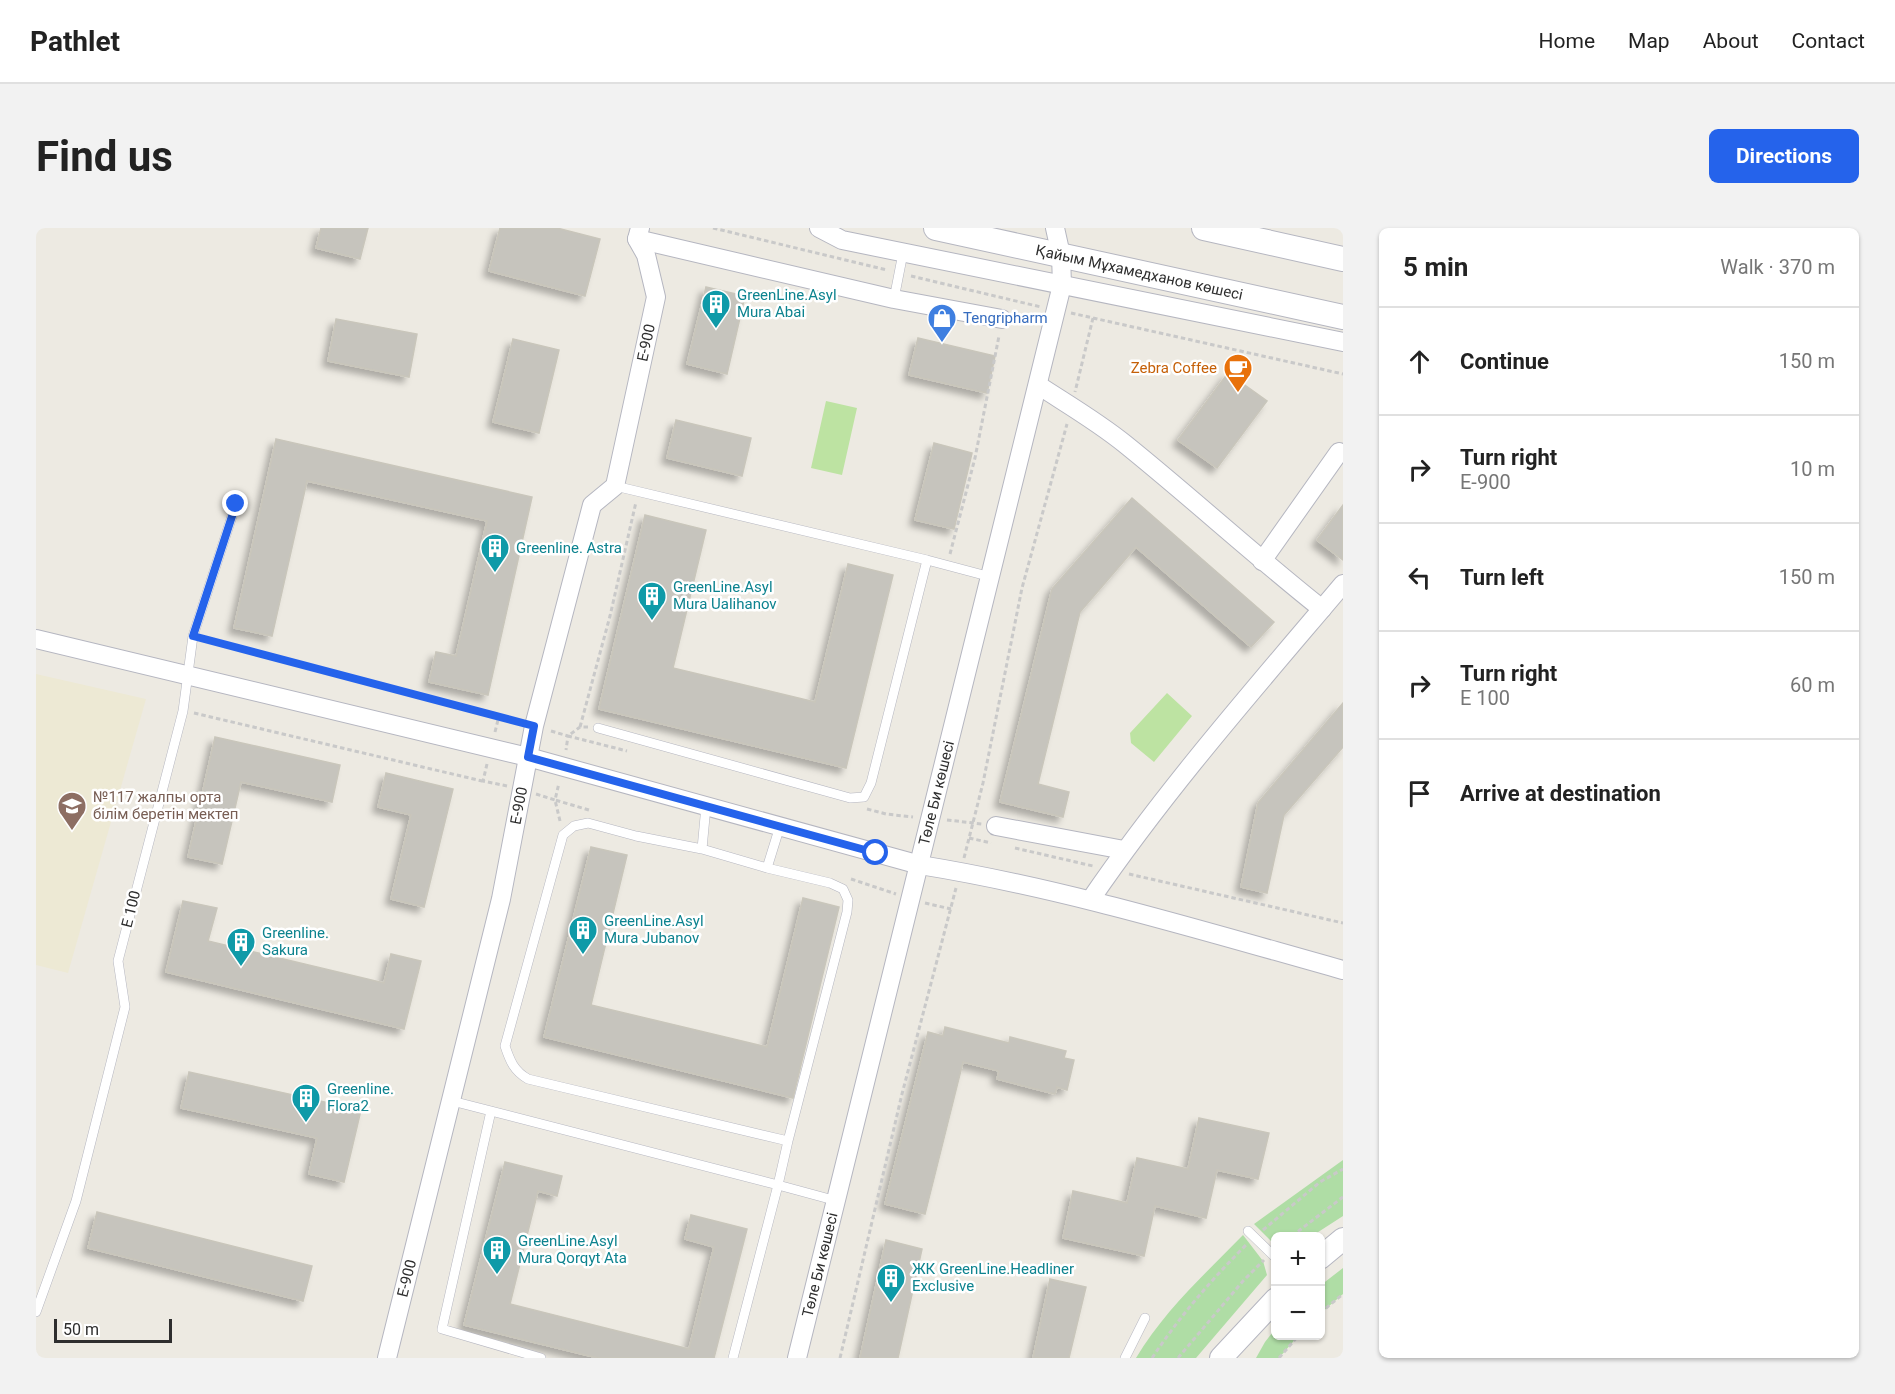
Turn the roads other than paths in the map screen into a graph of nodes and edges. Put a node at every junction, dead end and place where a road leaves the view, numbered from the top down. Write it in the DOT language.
graph roads {
  1 [pos="819,228"];
  2 [pos="936,228"];
  3 [pos="1054,228"];
  4 [pos="1204,228"];
  5 [pos="638,233"];
  6 [pos="903,253"];
  7 [pos="1062,255"];
  8 [pos="1343,259"];
  9 [pos="1062,285"];
  10 [pos="894,299"];
  11 [pos="1343,316"];
  12 [pos="1002,319"];
  13 [pos="1343,342"];
  14 [pos="1038,385"];
  15 [pos="1339,452"];
  16 [pos="615,486"];
  17 [pos="236,504"];
  18 [pos="927,560"];
  19 [pos="1262,561"];
  20 [pos="991,577"];
  21 [pos="1343,584"];
  22 [pos="1322,609"];
  23 [pos="36,639"];
  24 [pos="188,677"];
  25 [pos="598,728"];
  26 [pos="528,757"];
  27 [pos="706,806"];
  28 [pos="780,826"];
  29 [pos="996,826"];
  30 [pos="702,849"];
  31 [pos="1124,850"];
  32 [pos="920,864"];
  33 [pos="767,868"];
  34 [pos="1091,900"];
  35 [pos="1343,970"];
  36 [pos="452,1101"];
  37 [pos="490,1111"];
  38 [pos="788,1142"];
  39 [pos="778,1185"];
  40 [pos="838,1201"];
  41 [pos="1251,1234"];
  42 [pos="1343,1239"];
  43 [pos="1271,1254"];
  44 [pos="1325,1254"];
  45 [pos="1271,1303"];
  46 [pos="36,1312"];
  47 [pos="1145,1318"];
  48 [pos="387,1358"];
  49 [pos="541,1358"];
  50 [pos="733,1358"];
  51 [pos="797,1358"];
  52 [pos="1125,1358"];
  53 [pos="1221,1358"];
  1 -- 6 [label="street"];
  2 -- 7 [label="main road, Қайым Мұхамедханов көшесі"];
  3 -- 7 [label="street, Төле Би көшесі"];
  4 -- 8 [label="main road"];
  5 -- 10 [label="street"];
  5 -- 16 [label="street, E-900"];
  6 -- 9 [label="street"];
  6 -- 10 [label="lane"];
  7 -- 9 [label="street, Төле Би көшесі"];
  7 -- 11 [label="main road, Қайым Мұхамедханов көшесі"];
  9 -- 13 [label="street"];
  9 -- 14 [label="street, Төле Би көшесі"];
  10 -- 12 [label="street"];
  14 -- 19 [label="street"];
  14 -- 20 [label="street, Төле Би көшесі"];
  15 -- 19 [label="street"];
  16 -- 18 [label="lane"];
  16 -- 26 [label="street, E-900"];
  17 -- 24 [label="lane, E 100"];
  18 -- 20 [label="lane"];
  18 -- 25 [label="lane"];
  19 -- 22 [label="street"];
  20 -- 32 [label="street, Төле Би көшесі"];
  21 -- 22 [label="street"];
  22 -- 31 [label="street"];
  23 -- 24 [label="street"];
  24 -- 26 [label="street"];
  24 -- 46 [label="lane, E 100"];
  26 -- 27 [label="street"];
  26 -- 36 [label="street, E-900"];
  27 -- 28 [label="street"];
  27 -- 30 [label="lane"];
  28 -- 32 [label="street"];
  28 -- 33 [label="lane"];
  29 -- 31 [label="street"];
  30 -- 33 [label="lane"];
  30 -- 38 [label="lane"];
  31 -- 34 [label="street"];
  32 -- 34 [label="street"];
  32 -- 40 [label="street, Төле Би көшесі"];
  33 -- 38 [label="lane"];
  34 -- 35 [label="street"];
  36 -- 37 [label="lane"];
  36 -- 48 [label="street, E-900"];
  37 -- 39 [label="lane"];
  37 -- 49 [label="lane"];
  38 -- 39 [label="lane"];
  39 -- 40 [label="lane"];
  39 -- 50 [label="lane"];
  40 -- 51 [label="street, Төле Би көшесі"];
  41 -- 43 [label="lane"];
  42 -- 44 [label="street"];
  45 -- 53 [label="street"];
  47 -- 52 [label="lane"];
}
